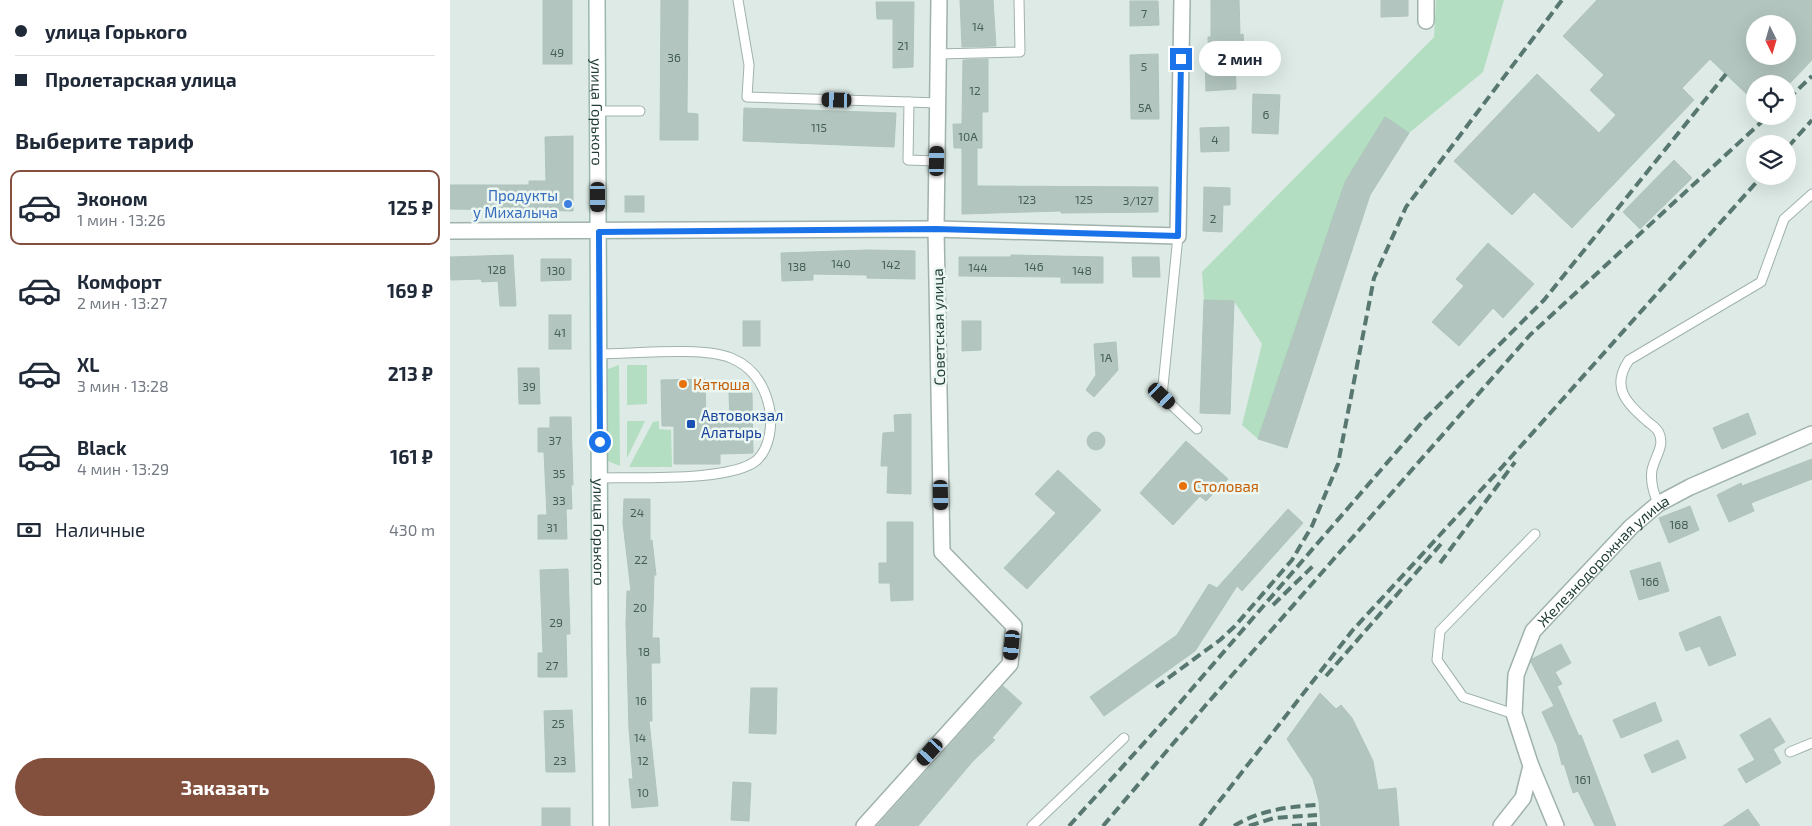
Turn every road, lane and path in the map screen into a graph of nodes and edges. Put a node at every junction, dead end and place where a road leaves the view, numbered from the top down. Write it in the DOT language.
graph roads {
  1 [pos="597,0"];
  2 [pos="738,0"];
  3 [pos="939,0"];
  4 [pos="1019,0"];
  5 [pos="1182,0"];
  6 [pos="1426,0"];
  7 [pos="1426,22"];
  8 [pos="938,54"];
  9 [pos="909,102"];
  10 [pos="938,102"];
  11 [pos="598,111"];
  12 [pos="640,111"];
  13 [pos="937,161"];
  14 [pos="1812,194"];
  15 [pos="936,229"];
  16 [pos="450,231"];
  17 [pos="599,232"];
  18 [pos="1178,236"];
  19 [pos="599,354"];
  20 [pos="1197,429"];
  21 [pos="1812,434"];
  22 [pos="600,478"];
  23 [pos="1658,504"];
  24 [pos="1536,534"];
  25 [pos="1514,714"];
  26 [pos="1124,738"];
  27 [pos="1812,743"];
  28 [pos="1790,752"];
  29 [pos="1532,766"];
  30 [pos="601,826"];
  31 [pos="864,826"];
  32 [pos="1032,826"];
  33 [pos="1500,826"];
  34 [pos="1556,826"];
  1 -- 11 [label="street, улица Горького"];
  2 -- 9 [label="lane"];
  3 -- 8 [label="street, Советская улица"];
  4 -- 8 [label="lane"];
  5 -- 18 [label="street"];
  6 -- 7 [label="street"];
  8 -- 10 [label="street, Советская улица"];
  9 -- 10 [label="lane"];
  9 -- 13 [label="lane"];
  10 -- 13 [label="street, Советская улица"];
  11 -- 12 [label="lane"];
  11 -- 17 [label="street, улица Горького"];
  13 -- 15 [label="street, Советская улица"];
  14 -- 23 [label="lane"];
  15 -- 17 [label="street"];
  15 -- 18 [label="street"];
  15 -- 31 [label="street, Советская улица"];
  16 -- 17 [label="street"];
  17 -- 19 [label="street, улица Горького"];
  18 -- 20 [label="lane"];
  19 -- 22 [label="street, улица Горького"];
  19 -- 22 [label="lane"];
  21 -- 23 [label="street, Железнодорожная улица"];
  22 -- 30 [label="street, улица Горького"];
  23 -- 25 [label="street, Железнодорожная улица"];
  24 -- 25 [label="lane"];
  25 -- 29 [label="street, Железнодорожная улица"];
  26 -- 32 [label="lane"];
  27 -- 28 [label="lane"];
  29 -- 33 [label="street"];
  29 -- 34 [label="street, Железнодорожная улица"];
}
